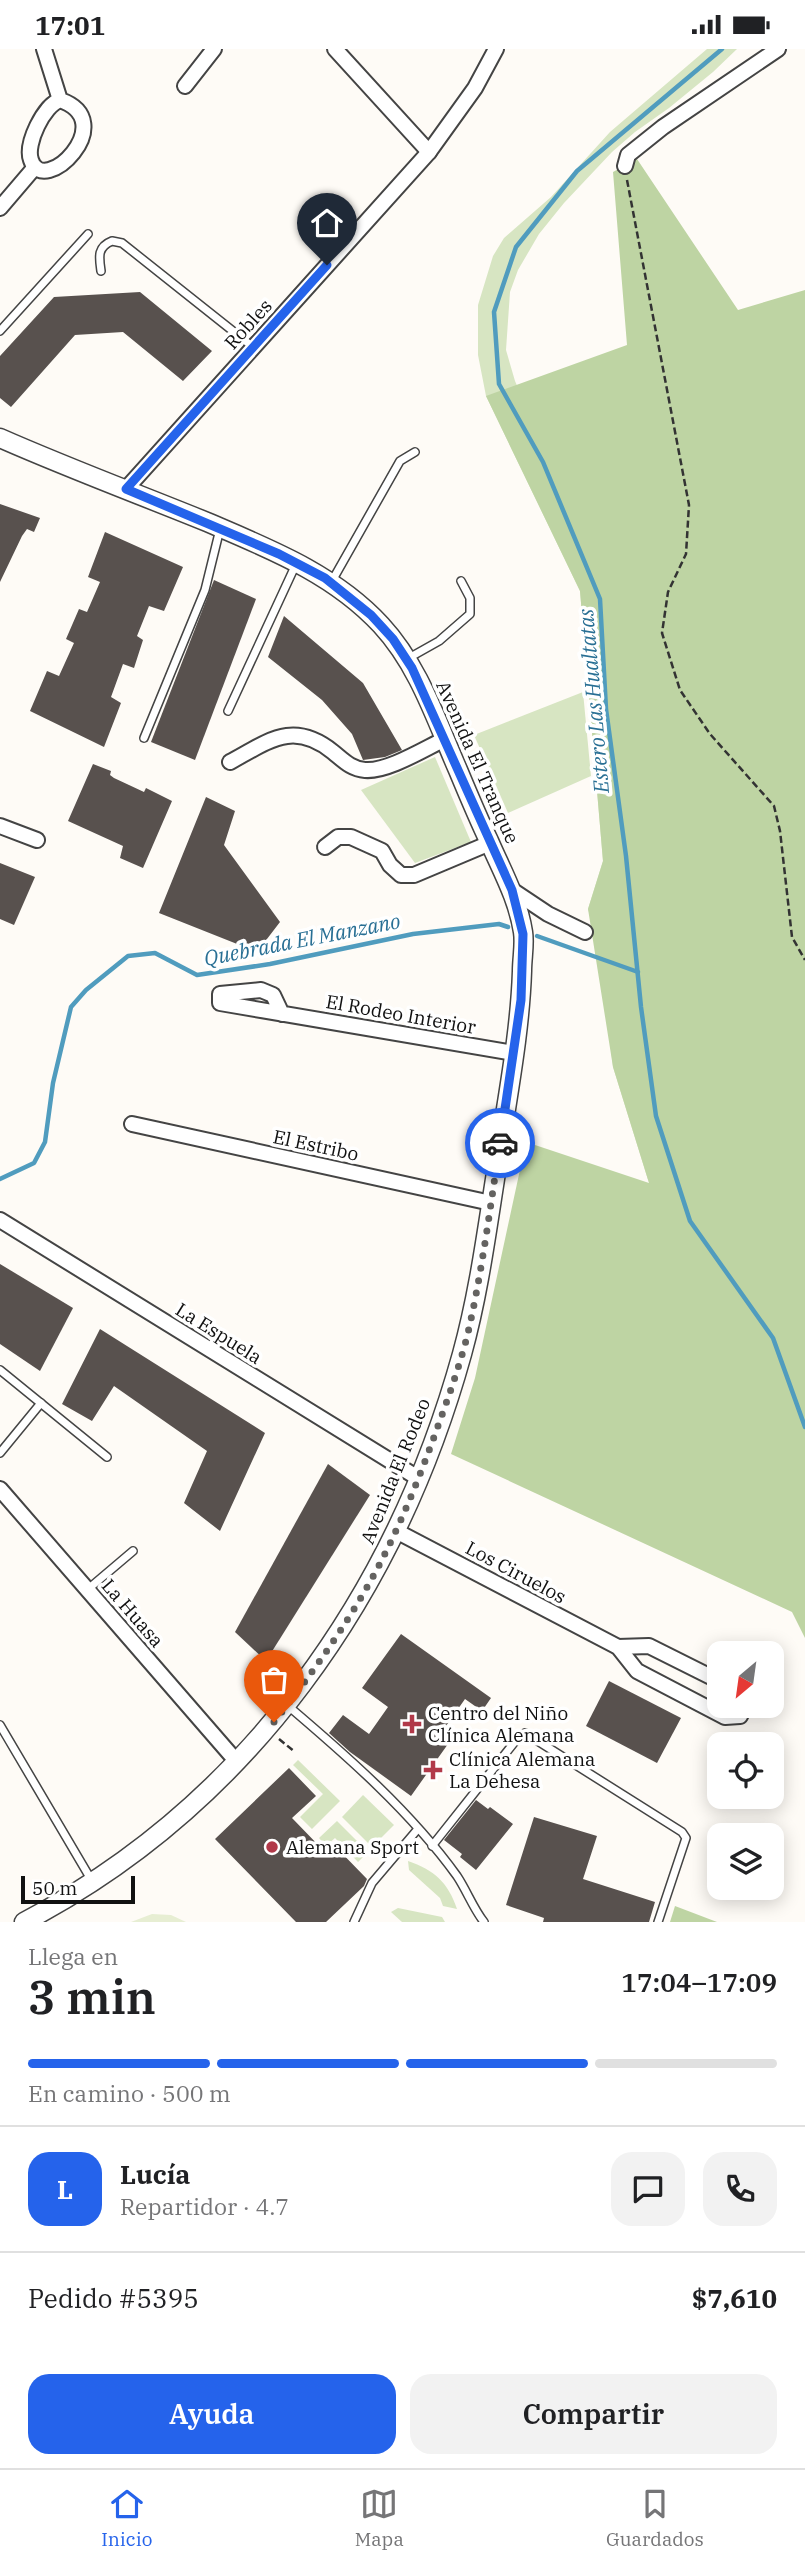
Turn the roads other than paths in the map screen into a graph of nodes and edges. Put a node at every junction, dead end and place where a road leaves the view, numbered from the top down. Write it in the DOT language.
graph roads {
  1 [pos="44,49"];
  2 [pos="214,49"];
  3 [pos="335,49"];
  4 [pos="495,49"];
  5 [pos="778,49"];
  6 [pos="185,86"];
  7 [pos="60,100"];
  8 [pos="429,152"];
  9 [pos="625,166"];
  10 [pos="34,167"];
  11 [pos="0,208"];
  12 [pos="88,234"];
  13 [pos="101,271"];
  14 [pos="0,331"];
  15 [pos="253,347"];
  16 [pos="0,438"];
  17 [pos="415,452"];
  18 [pos="126,489"];
  19 [pos="220,528"];
  20 [pos="297,562"];
  21 [pos="461,581"];
  22 [pos="331,582"];
  23 [pos="406,659"];
  24 [pos="228,711"];
  25 [pos="144,738"];
  26 [pos="444,739"];
  27 [pos="230,762"];
  28 [pos="0,826"];
  29 [pos="37,840"];
  30 [pos="489,843"];
  31 [pos="325,848"];
  32 [pos="512,890"];
  33 [pos="585,932"];
  34 [pos="282,1014"];
  35 [pos="514,1053"];
  36 [pos="132,1124"];
  37 [pos="491,1203"];
  38 [pos="0,1220"];
  39 [pos="0,1370"];
  40 [pos="41,1403"];
  41 [pos="0,1453"];
  42 [pos="107,1457"];
  43 [pos="418,1478"];
  44 [pos="0,1489"];
  45 [pos="396,1531"];
  46 [pos="134,1551"];
  47 [pos="87,1590"];
  48 [pos="618,1647"];
  49 [pos="707,1675"];
  50 [pos="287,1705"];
  51 [pos="707,1708"];
  52 [pos="0,1725"];
  53 [pos="237,1762"];
  54 [pos="418,1830"];
  55 [pos="432,1846"];
  56 [pos="93,1883"];
  57 [pos="24,1922"];
  58 [pos="354,1922"];
  59 [pos="484,1922"];
  60 [pos="658,1922"];
  1 -- 7 [label="street"];
  2 -- 6 [label="street"];
  3 -- 8 [label="street"];
  4 -- 8 [label="street, Robles"];
  5 -- 9 [label="street"];
  7 -- 10 [label="street"];
  7 -- 10 [label="street"];
  8 -- 15 [label="street, Robles"];
  10 -- 11 [label="street"];
  12 -- 14 [label="lane"];
  13 -- 15 [label="lane"];
  15 -- 18 [label="street, Robles"];
  16 -- 18 [label="street, Avenida El Tranque"];
  17 -- 22 [label="lane"];
  18 -- 19 [label="street, Avenida El Tranque"];
  19 -- 20 [label="street, Avenida El Tranque"];
  19 -- 25 [label="lane"];
  20 -- 22 [label="street, Avenida El Tranque"];
  20 -- 24 [label="lane"];
  21 -- 23 [label="lane"];
  22 -- 23 [label="street, Avenida El Tranque"];
  23 -- 26 [label="street, Avenida El Tranque"];
  26 -- 27 [label="street"];
  26 -- 30 [label="street, Avenida El Tranque"];
  28 -- 29 [label="street"];
  30 -- 31 [label="street"];
  30 -- 32 [label="street, Avenida El Tranque"];
  32 -- 33 [label="street"];
  32 -- 35 [label="street, Avenida El Rodeo"];
  34 -- 35 [label="street, El Rodeo Interior"];
  35 -- 37 [label="street, Avenida El Rodeo"];
  36 -- 37 [label="street, El Estribo"];
  37 -- 43 [label="street, Avenida El Rodeo"];
  38 -- 43 [label="street, La Espuela"];
  39 -- 40 [label="lane"];
  40 -- 41 [label="lane"];
  40 -- 42 [label="lane"];
  43 -- 45 [label="street, Avenida El Rodeo"];
  44 -- 47 [label="street, La Huasa"];
  45 -- 48 [label="street, Los Ciruelos"];
  45 -- 50 [label="street, Avenida El Rodeo"];
  46 -- 47 [label="lane"];
  47 -- 53 [label="street, La Huasa"];
  48 -- 49 [label="street, Los Ciruelos"];
  48 -- 51 [label="street, Los Ciruelos"];
  50 -- 53 [label="street, Avenida El Rodeo"];
  50 -- 54 [label="lane"];
  52 -- 56 [label="lane"];
  53 -- 56 [label="street, Avenida El Rodeo"];
  54 -- 55 [label="lane"];
  54 -- 58 [label="lane"];
  55 -- 59 [label="lane"];
  55 -- 60 [label="lane"];
  56 -- 57 [label="street, Avenida El Rodeo"];
}
